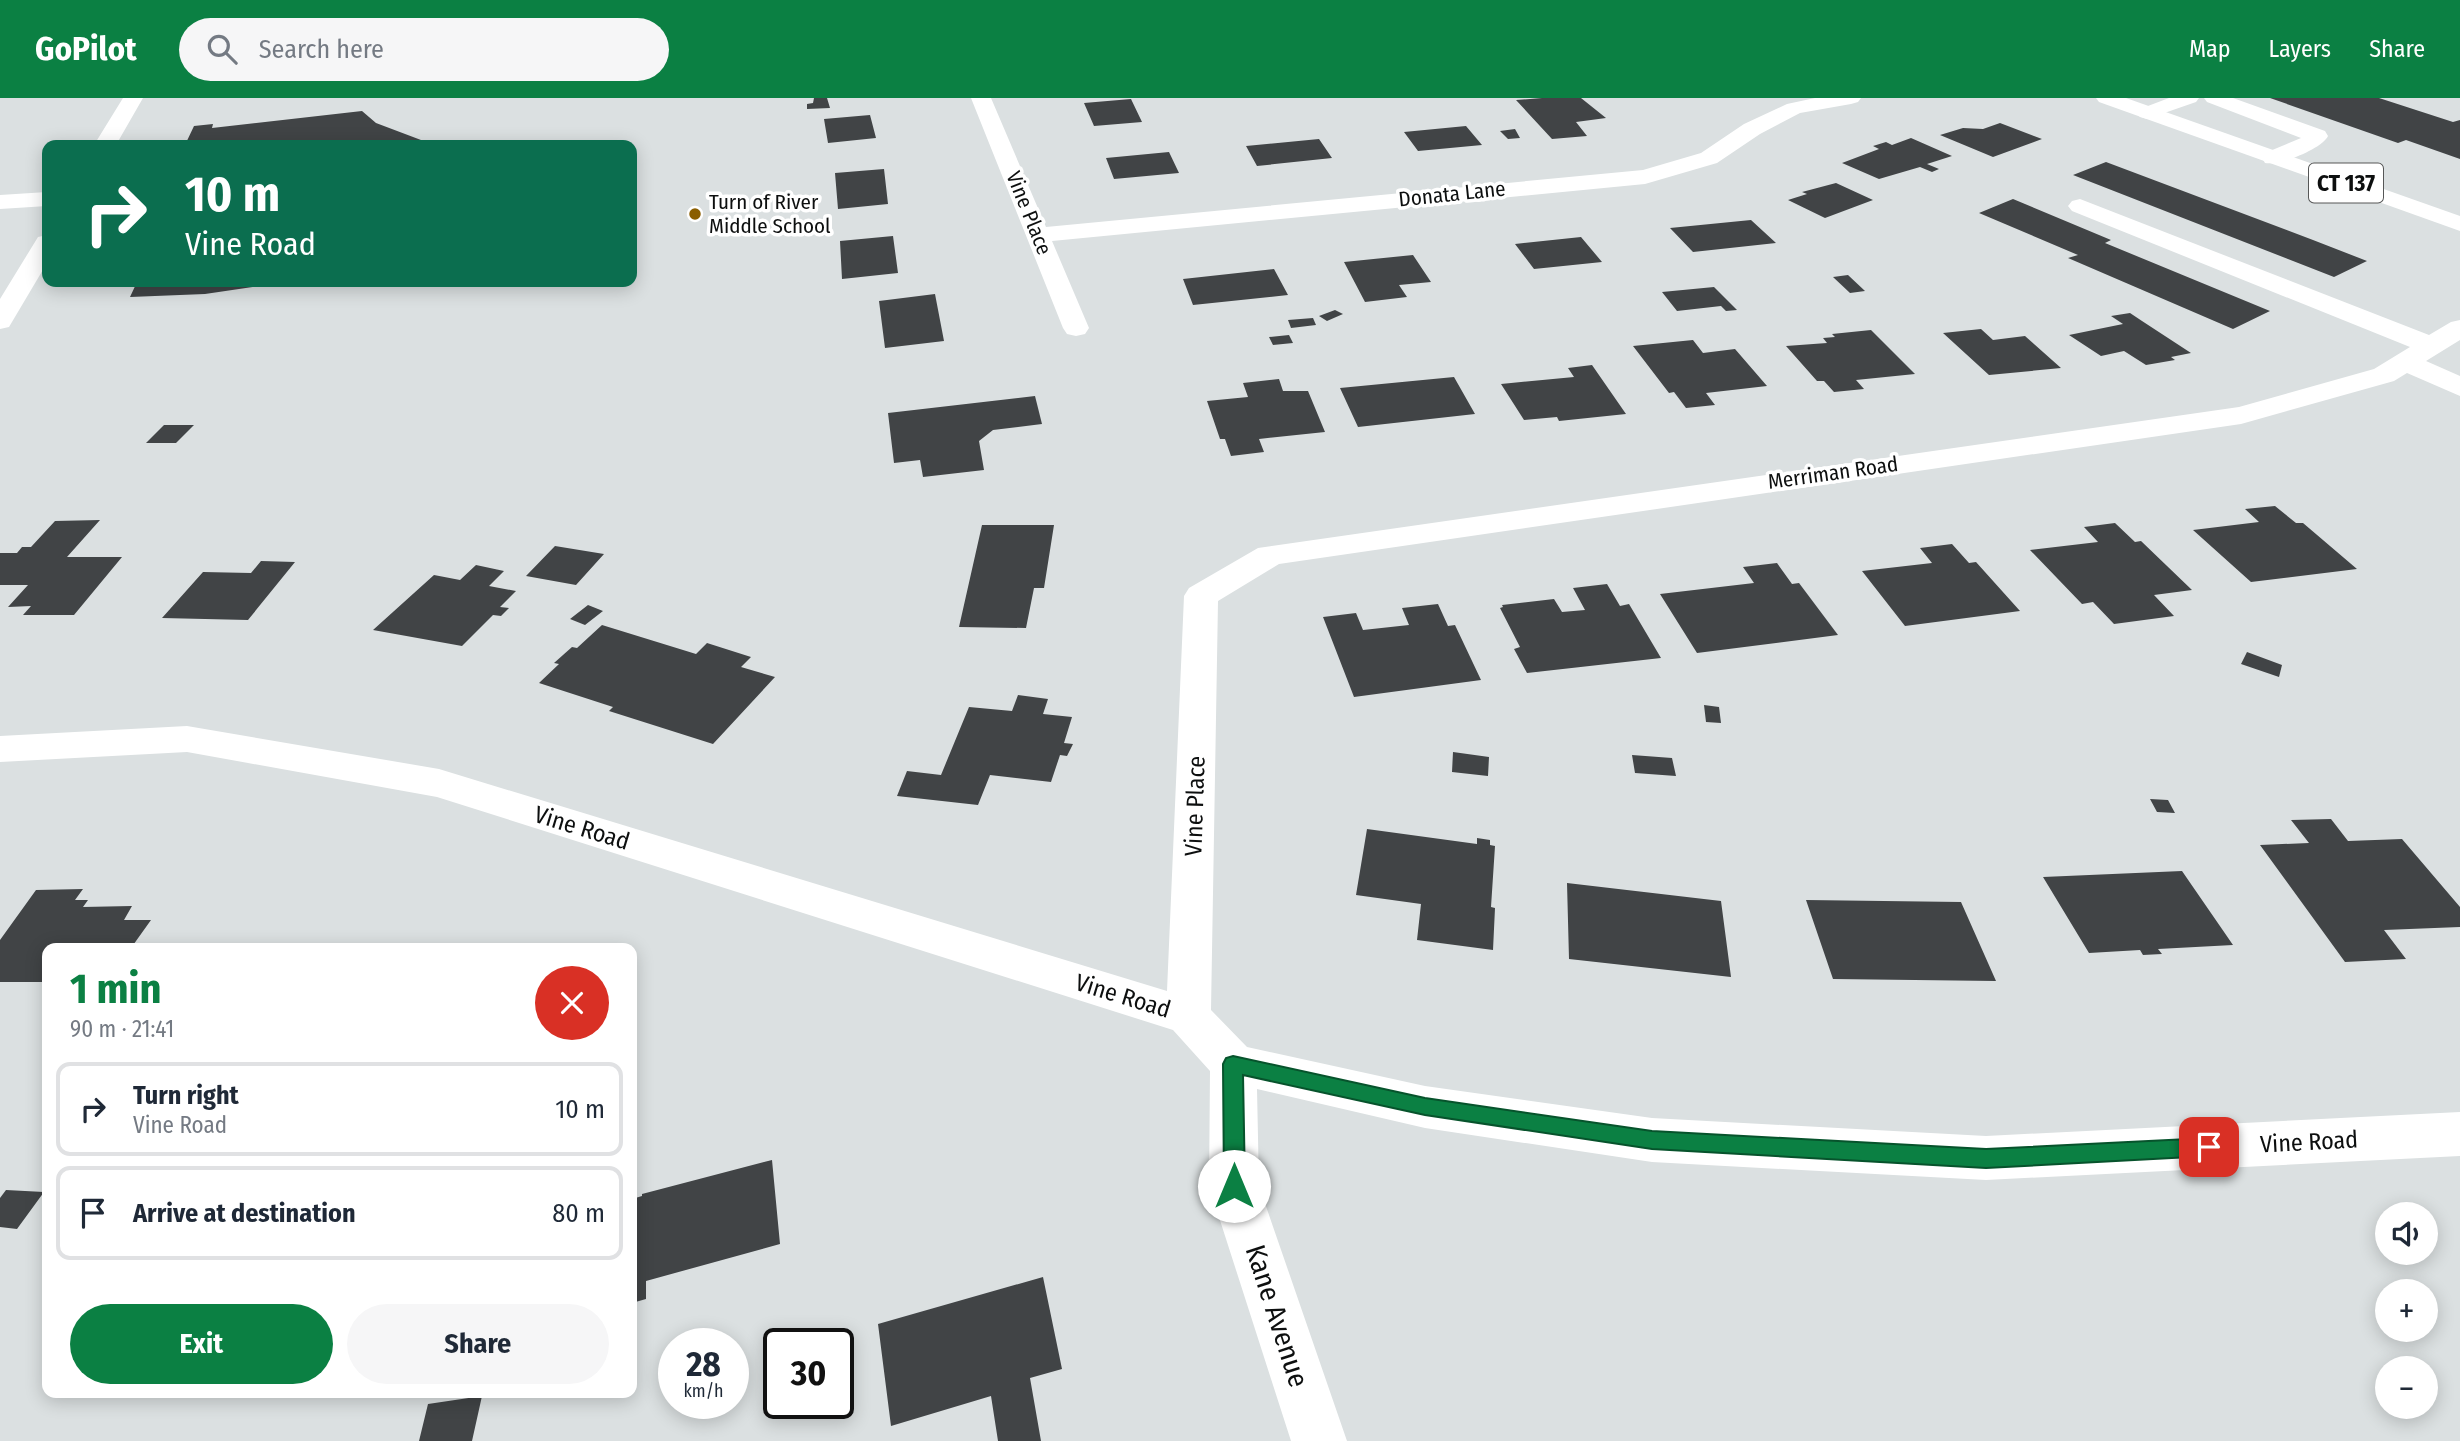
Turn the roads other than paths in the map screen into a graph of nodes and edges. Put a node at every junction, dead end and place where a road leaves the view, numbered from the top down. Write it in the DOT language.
graph roads {
  1 [pos="133,98"];
  2 [pos="981,98"];
  3 [pos="1852,98"];
  4 [pos="2106,98"];
  5 [pos="2189,98"];
  6 [pos="2214,98"];
  7 [pos="2147,113"];
  8 [pos="108,140"];
  9 [pos="2273,158"];
  10 [pos="42,199"];
  11 [pos="0,202"];
  12 [pos="2080,206"];
  13 [pos="2460,223"];
  14 [pos="1037,235"];
  15 [pos="42,250"];
  16 [pos="0,321"];
  17 [pos="1076,328"];
  18 [pos="2460,328"];
  19 [pos="2432,346"];
  20 [pos="2405,362"];
  21 [pos="2460,387"];
  22 [pos="1201,596"];
  23 [pos="0,749"];
  24 [pos="1188,1016"];
  25 [pos="1233,1064"];
  26 [pos="2460,1134"];
  27 [pos="1319,1441"];
  1 -- 8 [label="street"];
  2 -- 14 [label="street, Vine Place"];
  3 -- 14 [label="street, Donata Lane"];
  4 -- 7 [label="street, CT 137"];
  5 -- 7 [label="street"];
  6 -- 9 [label="street"];
  7 -- 9 [label="street, CT 137"];
  9 -- 13 [label="street, CT 137"];
  10 -- 11 [label="street"];
  12 -- 19 [label="street"];
  14 -- 17 [label="street, Vine Place"];
  15 -- 16 [label="street"];
  18 -- 19 [label="street, Merriman Road"];
  19 -- 20 [label="street, Merriman Road"];
  20 -- 21 [label="street"];
  20 -- 22 [label="street, Merriman Road"];
  22 -- 24 [label="street, Vine Place"];
  23 -- 24 [label="street, Vine Road"];
  24 -- 25 [label="street, Vine Road"];
  25 -- 26 [label="street, Vine Road"];
  25 -- 27 [label="street, Kane Avenue"];
}
